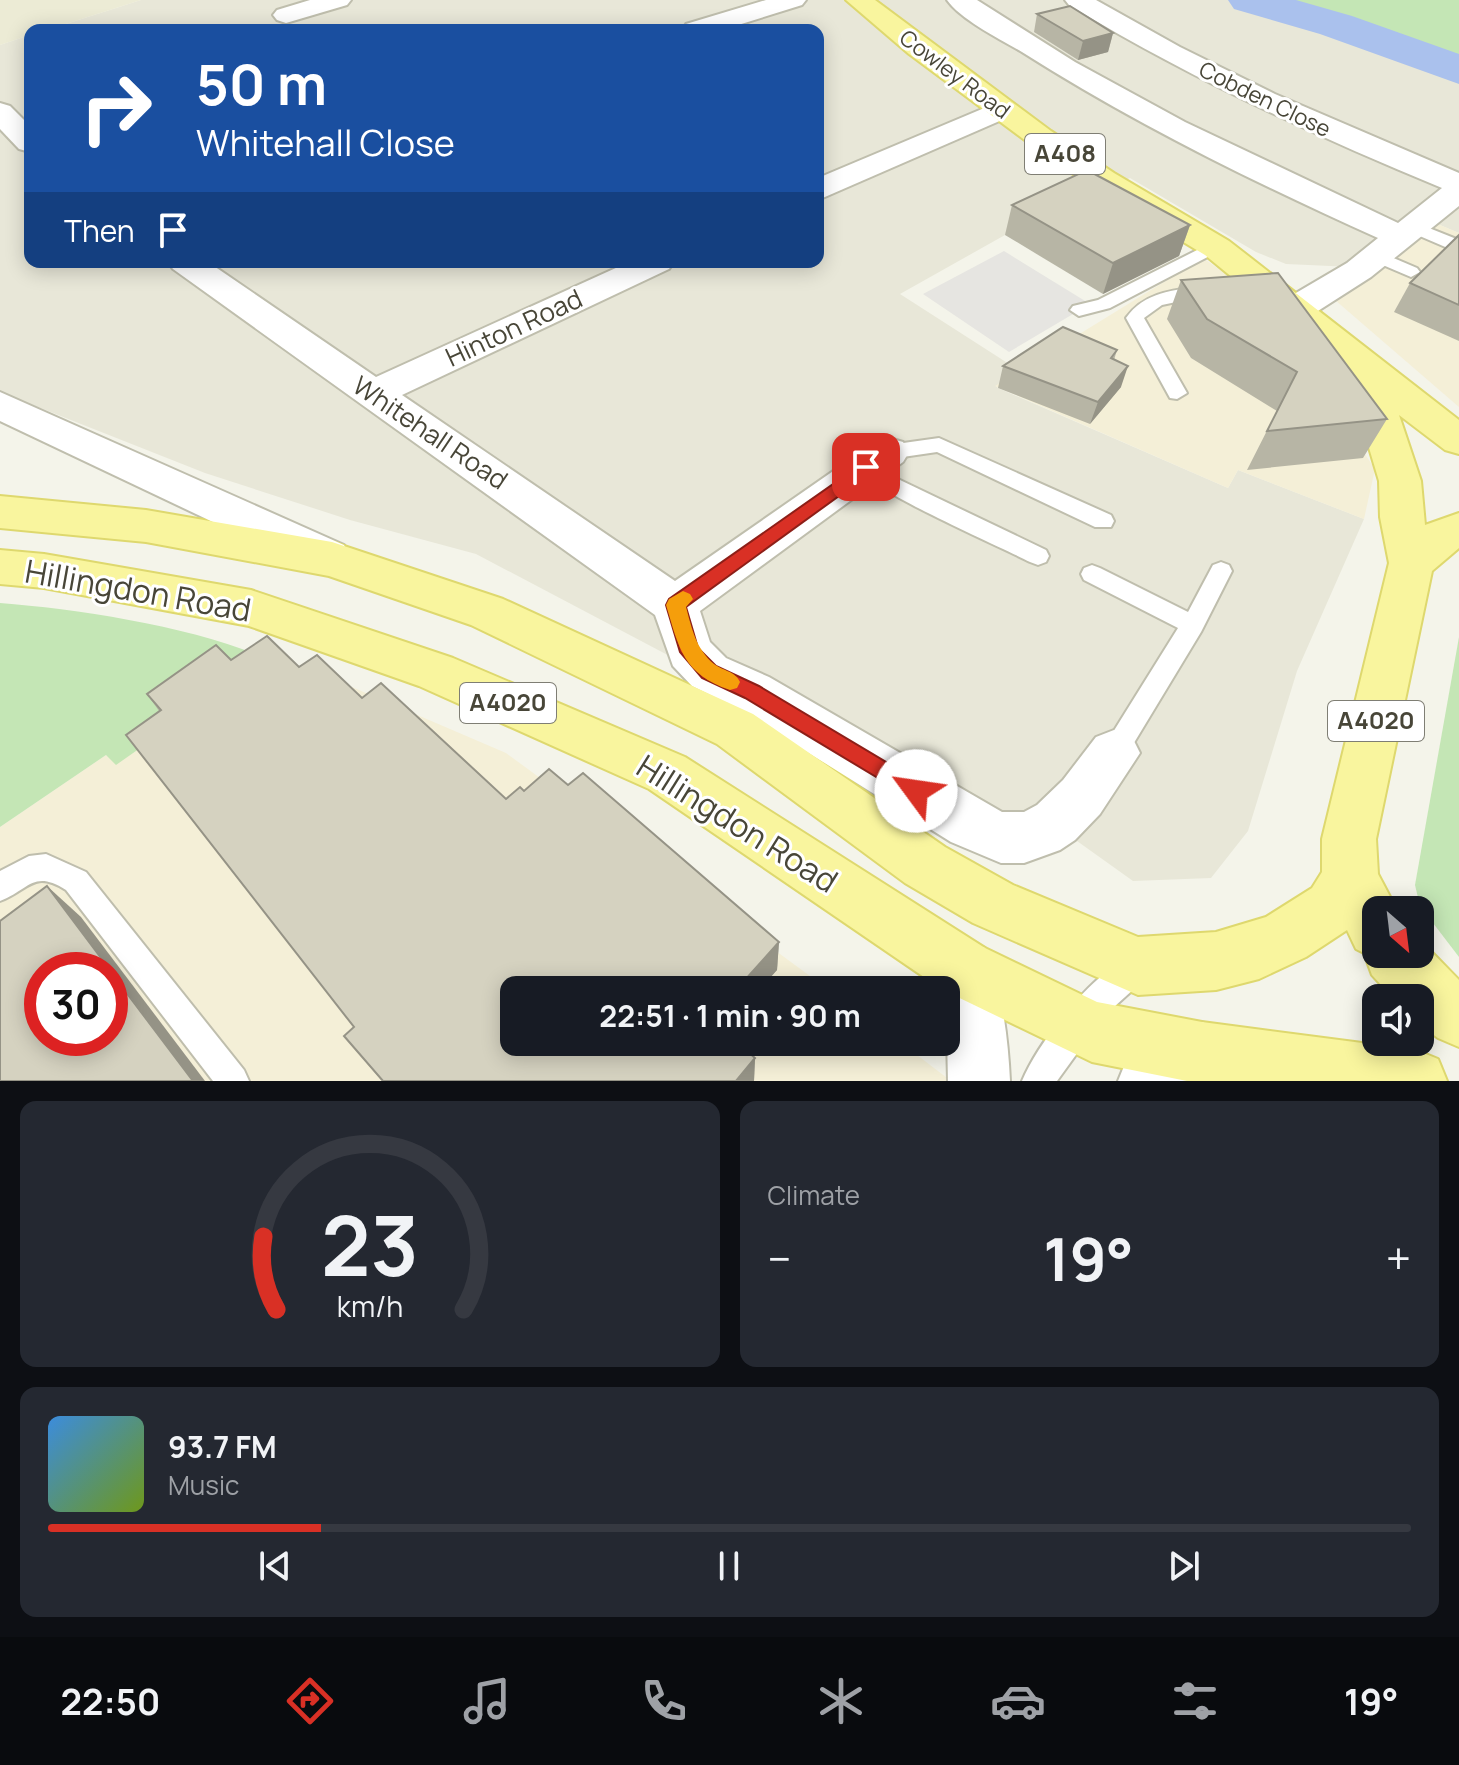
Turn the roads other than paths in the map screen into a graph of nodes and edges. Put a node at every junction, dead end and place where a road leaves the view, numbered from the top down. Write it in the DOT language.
graph roads {
  1 [pos="338,0"];
  2 [pos="793,0"];
  3 [pos="859,0"];
  4 [pos="960,0"];
  5 [pos="1078,0"];
  6 [pos="286,15"];
  7 [pos="715,24"];
  8 [pos="1001,110"];
  9 [pos="0,112"];
  10 [pos="24,137"];
  11 [pos="824,187"];
  12 [pos="1459,187"];
  13 [pos="1397,239"];
  14 [pos="1456,245"];
  15 [pos="1215,246"];
  16 [pos="193,268"];
  17 [pos="644,268"];
  18 [pos="1411,272"];
  19 [pos="1241,286"];
  20 [pos="1297,308"];
  21 [pos="1079,310"];
  22 [pos="1364,369"];
  23 [pos="1177,393"];
  24 [pos="371,394"];
  25 [pos="0,405"];
  26 [pos="1459,440"];
  27 [pos="878,460"];
  28 [pos="0,512"];
  29 [pos="1103,521"];
  30 [pos="1459,529"];
  31 [pos="1038,556"];
  32 [pos="332,559"];
  33 [pos="1411,563"];
  34 [pos="0,567"];
  35 [pos="1221,571"];
  36 [pos="1092,574"];
  37 [pos="675,605"];
  38 [pos="1193,625"];
  39 [pos="1114,753"];
  40 [pos="1350,878"];
  41 [pos="0,888"];
  42 [pos="1362,902"];
  43 [pos="1138,966"];
  44 [pos="1406,968"];
  45 [pos="964,969"];
  46 [pos="1459,1017"];
  47 [pos="1076,1024"];
  48 [pos="1202,1053"];
  49 [pos="233,1081"];
  50 [pos="979,1081"];
  51 [pos="1038,1081"];
  52 [pos="1149,1081"];
  53 [pos="1416,1081"];
  1 -- 6 [label="street"];
  2 -- 7 [label="street"];
  3 -- 8 [label="main road, Cowley Road / A408"];
  4 -- 13 [label="street"];
  5 -- 12 [label="street, Cobden Close"];
  8 -- 11 [label="street"];
  8 -- 15 [label="main road, Cowley Road / A408"];
  9 -- 10 [label="street"];
  12 -- 13 [label="street"];
  13 -- 14 [label="lane"];
  13 -- 18 [label="lane"];
  13 -- 20 [label="street"];
  15 -- 19 [label="main road, Cowley Road / A408"];
  15 -- 21 [label="lane"];
  16 -- 24 [label="street, Whitehall Road"];
  17 -- 24 [label="street, Hinton Road"];
  19 -- 20 [label="main road, Cowley Road / A408"];
  19 -- 23 [label="lane"];
  20 -- 22 [label="main road, Cowley Road / A408"];
  22 -- 26 [label="main road, Cowley Road / A408"];
  22 -- 33 [label="main road, Cowley Road / A408"];
  24 -- 37 [label="street, Whitehall Road"];
  25 -- 32 [label="street"];
  27 -- 29 [label="lane"];
  27 -- 31 [label="lane"];
  27 -- 37 [label="street"];
  28 -- 32 [label="main road, Hillingdon Road / A4020"];
  30 -- 33 [label="main road"];
  32 -- 43 [label="main road, Hillingdon Road / A4020"];
  33 -- 40 [label="main road, Cowley Road / A4020"];
  34 -- 45 [label="main road, Hillingdon Road / A4020"];
  35 -- 38 [label="lane"];
  36 -- 38 [label="lane"];
  37 -- 39 [label="street"];
  38 -- 39 [label="lane"];
  40 -- 42 [label="main road, Cowley Road / A4020"];
  40 -- 43 [label="main road, Hillingdon Road / A4020"];
  41 -- 49 [label="lane"];
  43 -- 47 [label="lane"];
  44 -- 46 [label="main road"];
  45 -- 47 [label="main road, Hillingdon Road / A4020"];
  45 -- 50 [label="street"];
  47 -- 48 [label="main road, Hillingdon Road / A4020"];
  47 -- 51 [label="lane"];
  48 -- 52 [label="street"];
  48 -- 53 [label="main road, Hillingdon Road / A4020"];
}
